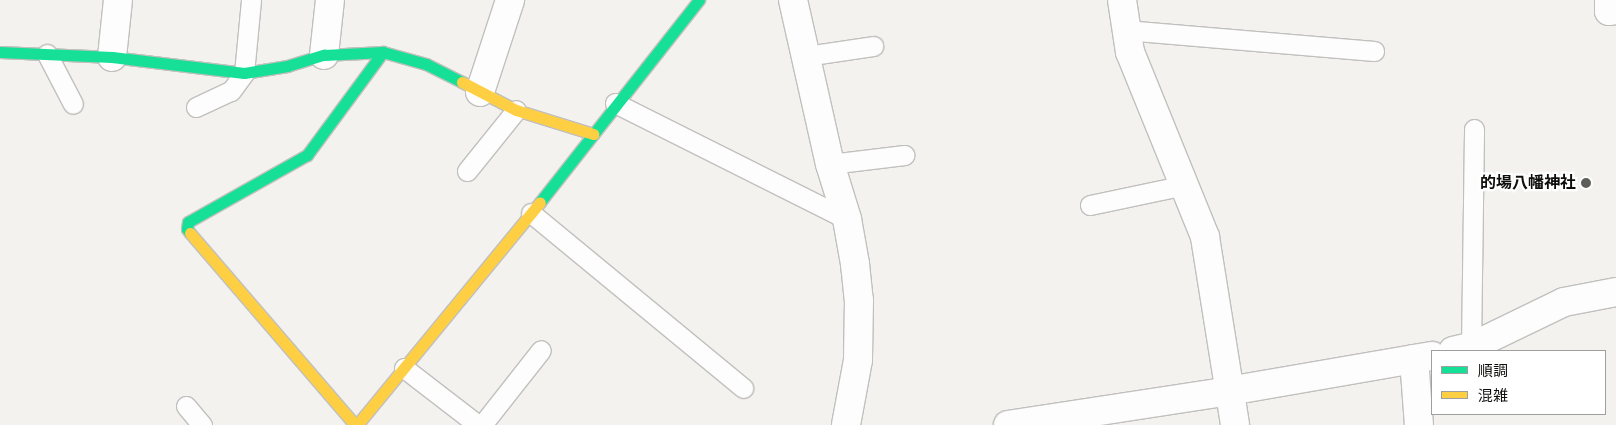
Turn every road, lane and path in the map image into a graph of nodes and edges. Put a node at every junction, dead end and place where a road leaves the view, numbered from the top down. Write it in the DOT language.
graph roads {
  1 [pos="118,0"];
  2 [pos="251,0"];
  3 [pos="330,0"];
  4 [pos="510,0"];
  5 [pos="699,0"];
  6 [pos="793,0"];
  7 [pos="1122,0"];
  8 [pos="1609,0"];
  9 [pos="1616,10"];
  10 [pos="1125,30"];
  11 [pos="873,46"];
  12 [pos="1374,51"];
  13 [pos="0,52"];
  14 [pos="383,52"];
  15 [pos="46,54"];
  16 [pos="324,55"];
  17 [pos="806,56"];
  18 [pos="112,57"];
  19 [pos="244,73"];
  20 [pos="480,92"];
  21 [pos="615,103"];
  22 [pos="73,104"];
  23 [pos="196,107"];
  24 [pos="516,110"];
  25 [pos="1474,129"];
  26 [pos="593,134"];
  27 [pos="904,155"];
  28 [pos="830,164"];
  29 [pos="467,171"];
  30 [pos="1185,185"];
  31 [pos="1090,205"];
  32 [pos="530,213"];
  33 [pos="847,219"];
  34 [pos="1616,292"];
  35 [pos="1462,349"];
  36 [pos="541,350"];
  37 [pos="1423,358"];
  38 [pos="404,368"];
  39 [pos="743,388"];
  40 [pos="1229,391"];
  41 [pos="186,406"];
  42 [pos="1122,416"];
  43 [pos="202,425"];
  44 [pos="356,425"];
  45 [pos="478,425"];
  46 [pos="482,425"];
  47 [pos="846,425"];
  48 [pos="1008,425"];
  49 [pos="1235,425"];
  50 [pos="1418,425"];
  1 -- 18 [label="street"];
  2 -- 19 [label="lane"];
  3 -- 16 [label="street"];
  4 -- 20 [label="street"];
  5 -- 21 [label="street"];
  6 -- 17 [label="street"];
  7 -- 10 [label="street"];
  8 -- 9 [label="street"];
  10 -- 12 [label="lane"];
  10 -- 30 [label="street"];
  11 -- 17 [label="lane"];
  13 -- 15 [label="street"];
  14 -- 16 [label="street"];
  14 -- 20 [label="street"];
  14 -- 44 [label="street"];
  15 -- 18 [label="street"];
  15 -- 22 [label="lane"];
  16 -- 19 [label="street"];
  17 -- 28 [label="street"];
  18 -- 19 [label="street"];
  19 -- 23 [label="lane"];
  20 -- 24 [label="street"];
  21 -- 26 [label="street"];
  21 -- 33 [label="lane"];
  24 -- 26 [label="street"];
  24 -- 29 [label="lane"];
  25 -- 35 [label="lane"];
  26 -- 32 [label="street"];
  27 -- 28 [label="lane"];
  28 -- 33 [label="street"];
  30 -- 31 [label="lane"];
  30 -- 40 [label="street"];
  32 -- 38 [label="street"];
  32 -- 39 [label="lane"];
  33 -- 47 [label="street"];
  34 -- 35 [label="street"];
  36 -- 46 [label="lane"];
  37 -- 40 [label="street"];
  37 -- 50 [label="street"];
  38 -- 44 [label="street"];
  38 -- 45 [label="lane"];
  40 -- 42 [label="street"];
  40 -- 49 [label="street"];
  41 -- 43 [label="lane"];
  42 -- 48 [label="street"];
}
